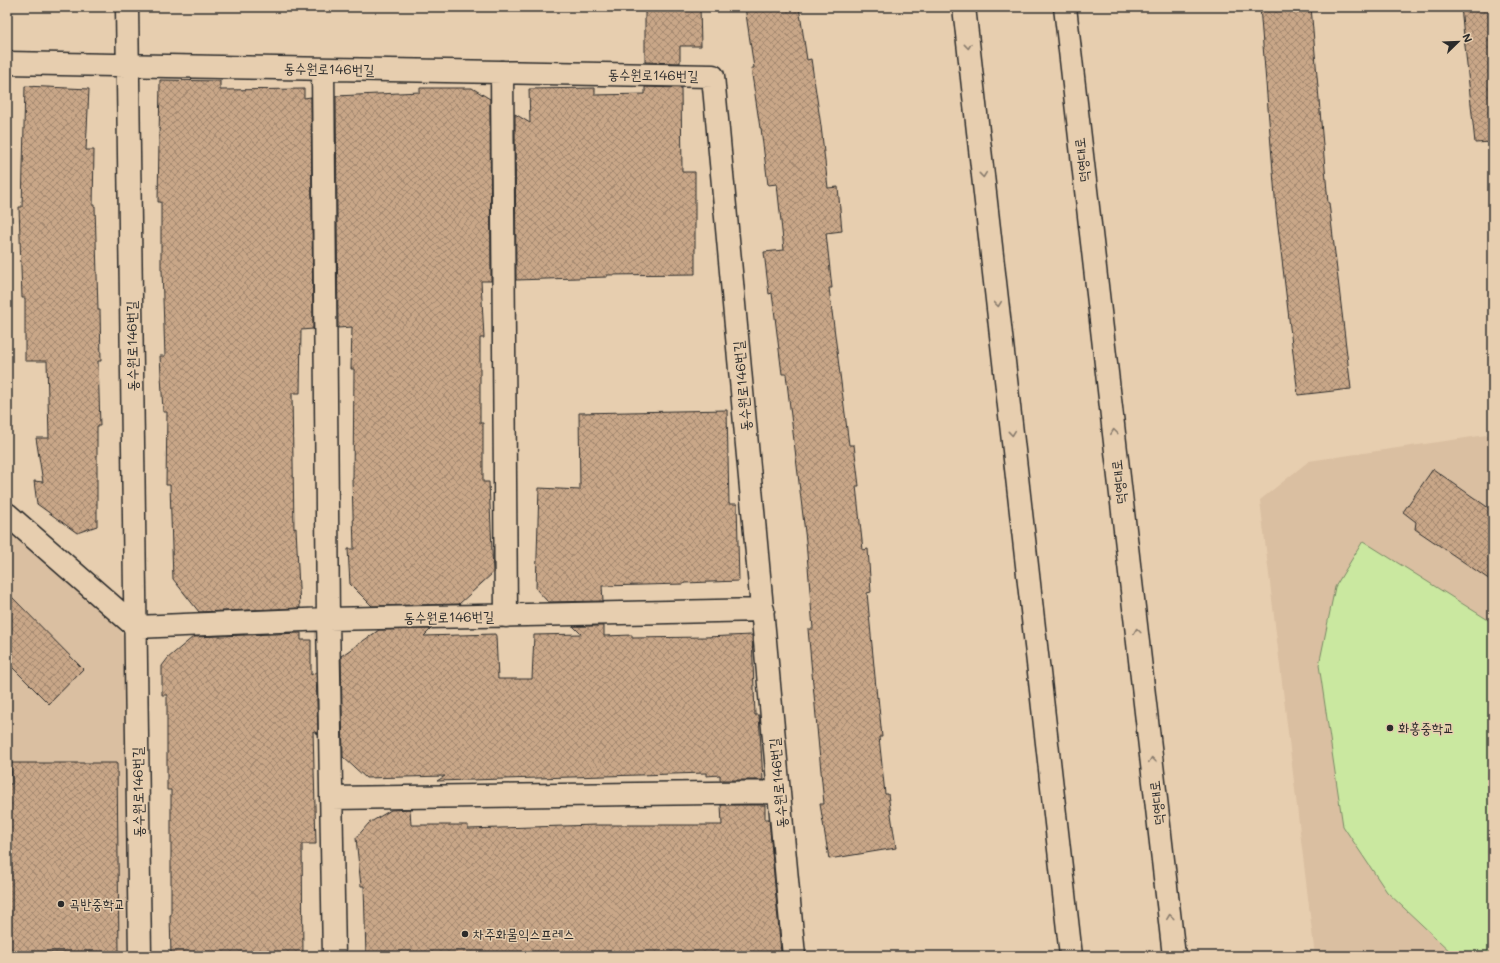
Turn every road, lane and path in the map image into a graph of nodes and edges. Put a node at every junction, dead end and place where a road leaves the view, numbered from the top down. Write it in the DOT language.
graph roads {
  1 [pos="127,7"];
  2 [pos="964,7"];
  3 [pos="1065,7"];
  4 [pos="7,63"];
  5 [pos="128,65"];
  6 [pos="323,69"];
  7 [pos="502,72"];
  8 [pos="7,514"];
  9 [pos="763,610"];
  10 [pos="506,616"];
  11 [pos="328,620"];
  12 [pos="136,627"];
  13 [pos="779,792"];
  14 [pos="331,798"];
  15 [pos="140,956"];
  16 [pos="334,956"];
  17 [pos="794,956"];
  18 [pos="1072,956"];
  19 [pos="1174,956"];
  1 -- 5 [label="street, 동수원로146번길"];
  2 -- 18 [label="street, one-way"];
  19 -- 3 [label="street, 덕영대로, one-way"];
  4 -- 5 [label="street, 동수원로146번길"];
  5 -- 6 [label="street, 동수원로146번길"];
  5 -- 12 [label="street, 동수원로146번길"];
  6 -- 7 [label="street, 동수원로146번길"];
  6 -- 11 [label="street"];
  7 -- 9 [label="street, 동수원로146번길"];
  7 -- 10 [label="street"];
  8 -- 12 [label="street"];
  9 -- 10 [label="street, 동수원로146번길"];
  9 -- 13 [label="street, 동수원로146번길"];
  10 -- 11 [label="street, 동수원로146번길"];
  11 -- 12 [label="street, 동수원로146번길"];
  11 -- 14 [label="street"];
  12 -- 15 [label="street, 동수원로146번길"];
  13 -- 14 [label="street"];
  13 -- 17 [label="street, 동수원로146번길"];
  14 -- 16 [label="street"];
}
